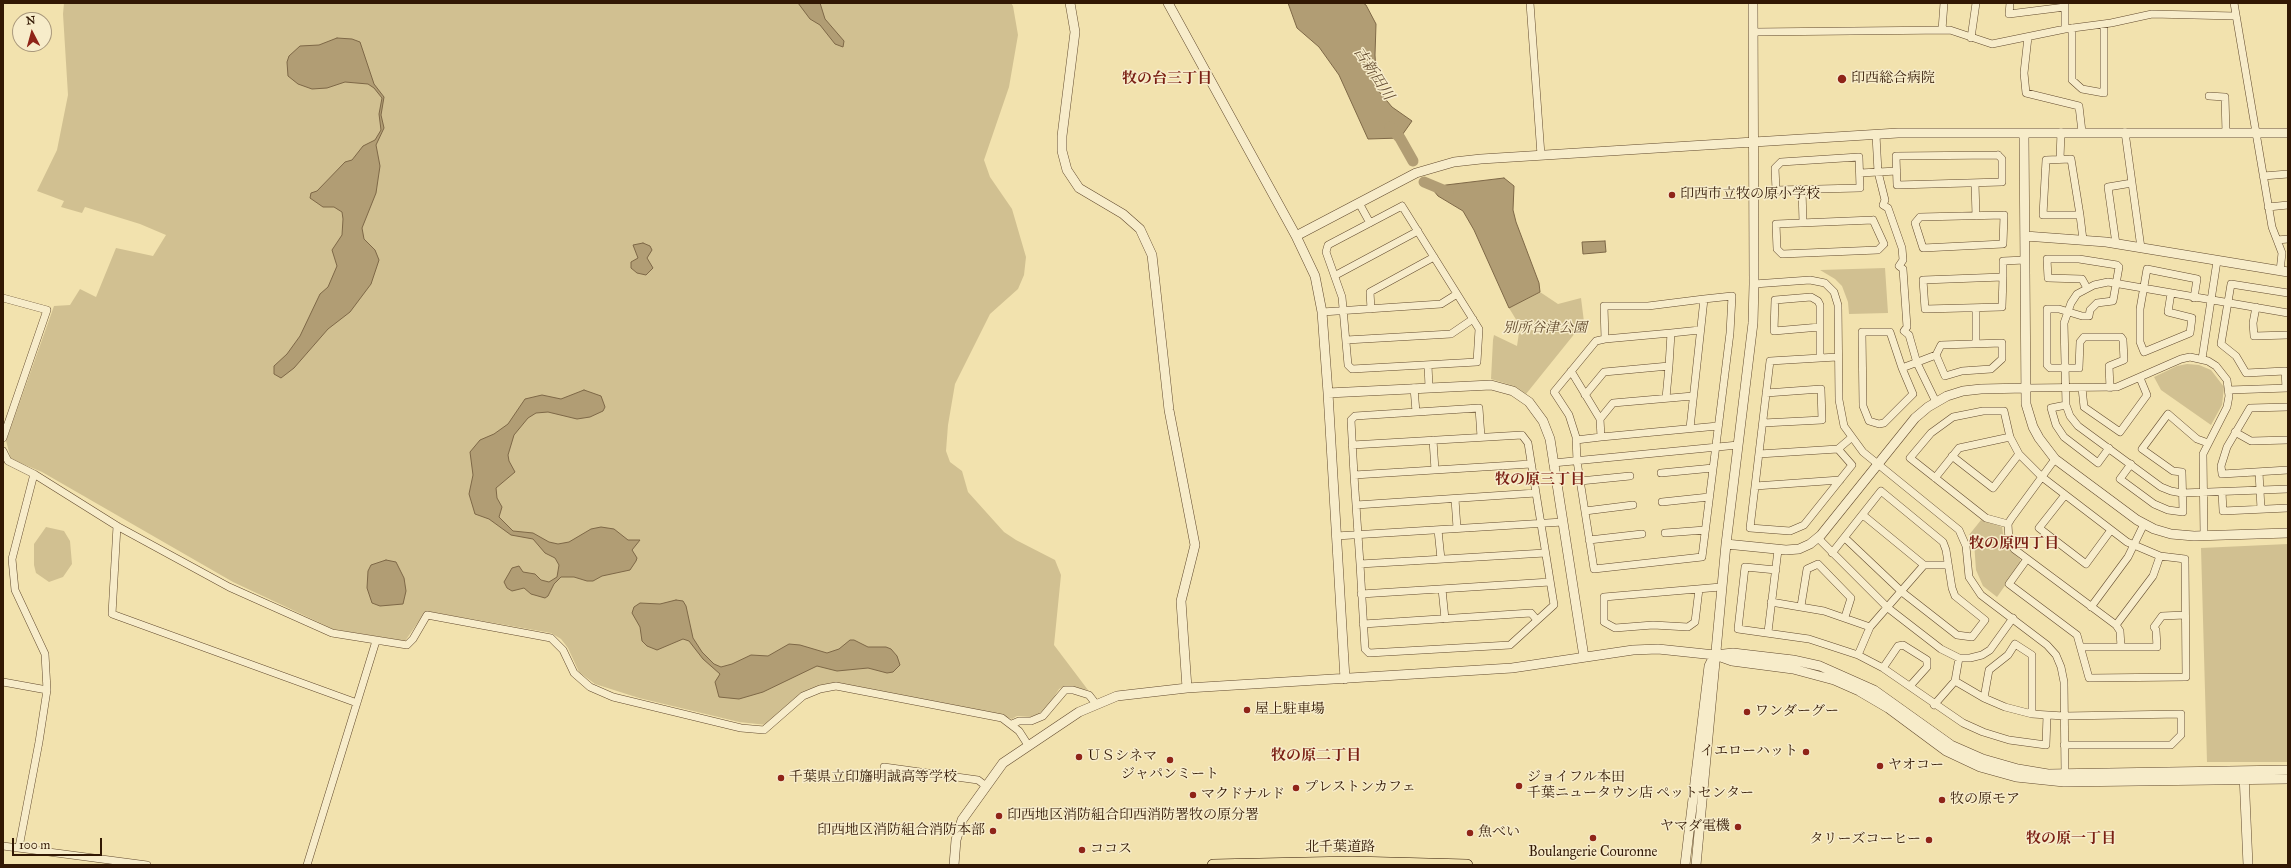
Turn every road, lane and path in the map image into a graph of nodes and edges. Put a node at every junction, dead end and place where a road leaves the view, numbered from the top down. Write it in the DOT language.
graph roads {
  1 [pos="1070,3"];
  2 [pos="1168,3"];
  3 [pos="1530,3"];
  4 [pos="1753,3"];
  5 [pos="1944,3"];
  6 [pos="1976,3"];
  7 [pos="2010,3"];
  8 [pos="2035,3"];
  9 [pos="2234,3"];
  10 [pos="2065,5"];
  11 [pos="2034,11"];
  12 [pos="2234,16"];
  13 [pos="2104,24"];
  14 [pos="2069,28"];
  15 [pos="1942,30"];
  16 [pos="1754,32"];
  17 [pos="2028,37"];
  18 [pos="1971,38"];
  19 [pos="2208,96"];
  20 [pos="2061,132"];
  21 [pos="2082,132"];
  22 [pos="2125,132"];
  23 [pos="2024,133"];
  24 [pos="2226,133"];
  25 [pos="2255,133"];
  26 [pos="2288,133"];
  27 [pos="1876,135"];
  28 [pos="1753,143"];
  29 [pos="1542,155"];
  30 [pos="2060,159"];
  31 [pos="1897,171"];
  32 [pos="1878,172"];
  33 [pos="1860,173"];
  34 [pos="2288,174"];
  35 [pos="2263,176"];
  36 [pos="1975,182"];
  37 [pos="2132,183"];
  38 [pos="1802,189"];
  39 [pos="1359,203"];
  40 [pos="2288,205"];
  41 [pos="2268,207"];
  42 [pos="2080,215"];
  43 [pos="1976,216"];
  44 [pos="1370,223"];
  45 [pos="1803,223"];
  46 [pos="1418,231"];
  47 [pos="1296,236"];
  48 [pos="2025,236"];
  49 [pos="2083,240"];
  50 [pos="2277,240"];
  51 [pos="2288,240"];
  52 [pos="2116,244"];
  53 [pos="2140,248"];
  54 [pos="1434,257"];
  55 [pos="2025,260"];
  56 [pos="2217,261"];
  57 [pos="2284,271"];
  58 [pos="1336,275"];
  59 [pos="2003,277"];
  60 [pos="2116,282"];
  61 [pos="1754,284"];
  62 [pos="2087,288"];
  63 [pos="2143,288"];
  64 [pos="2288,293"];
  65 [pos="1457,294"];
  66 [pos="2171,294"];
  67 [pos="3,298"];
  68 [pos="2194,298"];
  69 [pos="1704,299"];
  70 [pos="2212,300"];
  71 [pos="2228,303"];
  72 [pos="2256,307"];
  73 [pos="1976,308"];
  74 [pos="1371,309"];
  75 [pos="1344,310"];
  76 [pos="1322,312"];
  77 [pos="2067,312"];
  78 [pos="2288,313"];
  79 [pos="1473,319"];
  80 [pos="1820,328"];
  81 [pos="1700,330"];
  82 [pos="1671,333"];
  83 [pos="2288,335"];
  84 [pos="1605,339"];
  85 [pos="1346,340"];
  86 [pos="1976,344"];
  87 [pos="1936,355"];
  88 [pos="1838,357"];
  89 [pos="1820,358"];
  90 [pos="2202,359"];
  91 [pos="1917,363"];
  92 [pos="1428,365"];
  93 [pos="1669,366"];
  94 [pos="1902,368"];
  95 [pos="2064,368"];
  96 [pos="1572,371"];
  97 [pos="2140,378"];
  98 [pos="1429,387"];
  99 [pos="1414,388"];
  100 [pos="2026,388"];
  101 [pos="2065,388"];
  102 [pos="2082,388"];
  103 [pos="2110,388"];
  104 [pos="2287,388"];
  105 [pos="2229,390"];
  106 [pos="1328,393"];
  107 [pos="1766,393"];
  108 [pos="1585,395"];
  109 [pos="1693,396"];
  110 [pos="1666,398"];
  111 [pos="1936,402"];
  112 [pos="2066,405"];
  113 [pos="2288,407"];
  114 [pos="1416,412"];
  115 [pos="1600,419"];
  116 [pos="1763,423"];
  117 [pos="1718,426"];
  118 [pos="1690,428"];
  119 [pos="2235,432"];
  120 [pos="1481,437"];
  121 [pos="1601,437"];
  122 [pos="2010,437"];
  123 [pos="3,438"];
  124 [pos="1851,438"];
  125 [pos="1433,440"];
  126 [pos="1576,440"];
  127 [pos="2288,440"];
  128 [pos="2208,443"];
  129 [pos="1352,445"];
  130 [pos="1738,445"];
  131 [pos="1716,447"];
  132 [pos="2109,448"];
  133 [pos="1838,449"];
  134 [pos="3,451"];
  135 [pos="1759,454"];
  136 [pos="2019,454"];
  137 [pos="1952,456"];
  138 [pos="2055,459"];
  139 [pos="1577,461"];
  140 [pos="1553,463"];
  141 [pos="1532,464"];
  142 [pos="1878,464"];
  143 [pos="2131,464"];
  144 [pos="1713,468"];
  145 [pos="1435,470"];
  146 [pos="2288,470"];
  147 [pos="2259,472"];
  148 [pos="1661,473"];
  149 [pos="34,474"];
  150 [pos="1354,475"];
  151 [pos="1630,476"];
  152 [pos="2042,477"];
  153 [pos="1935,478"];
  154 [pos="1840,480"];
  155 [pos="1580,481"];
  156 [pos="1755,486"];
  157 [pos="2288,489"];
  158 [pos="2260,491"];
  159 [pos="2222,492"];
  160 [pos="1536,493"];
  161 [pos="2182,493"];
  162 [pos="2203,493"];
  163 [pos="2065,495"];
  164 [pos="1709,497"];
  165 [pos="1455,499"];
  166 [pos="1662,502"];
  167 [pos="1356,505"];
  168 [pos="1633,505"];
  169 [pos="2288,508"];
  170 [pos="2261,509"];
  171 [pos="1585,511"];
  172 [pos="1863,515"];
  173 [pos="1563,522"];
  174 [pos="1541,523"];
  175 [pos="2008,524"];
  176 [pos="2144,524"];
  177 [pos="117,526"];
  178 [pos="1457,528"];
  179 [pos="1438,530"];
  180 [pos="1706,530"];
  181 [pos="2111,530"];
  182 [pos="1665,533"];
  183 [pos="2288,533"];
  184 [pos="1358,534"];
  185 [pos="1642,534"];
  186 [pos="1336,536"];
  187 [pos="2204,536"];
  188 [pos="1818,538"];
  189 [pos="1845,538"];
  190 [pos="1589,540"];
  191 [pos="1726,544"];
  192 [pos="2134,545"];
  193 [pos="1778,550"];
  194 [pos="1545,553"];
  195 [pos="1832,553"];
  196 [pos="2160,556"];
  197 [pos="2027,559"];
  198 [pos="1441,560"];
  199 [pos="1360,564"];
  200 [pos="1924,565"];
  201 [pos="1948,565"];
  202 [pos="1776,570"];
  203 [pos="1550,582"];
  204 [pos="1721,587"];
  205 [pos="1442,589"];
  206 [pos="1699,589"];
  207 [pos="1902,592"];
  208 [pos="1362,594"];
  209 [pos="1771,602"];
  210 [pos="1801,606"];
  211 [pos="2091,607"];
  212 [pos="1888,608"];
  213 [pos="2185,615"];
  214 [pos="1845,617"];
  215 [pos="1445,618"];
  216 [pos="2013,618"];
  217 [pos="1537,620"];
  218 [pos="1363,624"];
  219 [pos="2116,625"];
  220 [pos="1870,627"];
  221 [pos="1768,632"];
  222 [pos="376,641"];
  223 [pos="2081,647"];
  224 [pos="2121,647"];
  225 [pos="1715,654"];
  226 [pos="1858,655"];
  227 [pos="1584,657"];
  228 [pos="1959,658"];
  229 [pos="1883,668"];
  230 [pos="1345,679"];
  231 [pos="3,682"];
  232 [pos="1954,682"];
  233 [pos="1910,686"];
  234 [pos="1187,688"];
  235 [pos="47,690"];
  236 [pos="1984,698"];
  237 [pos="357,703"];
  238 [pos="1096,704"];
  239 [pos="1934,705"];
  240 [pos="2032,714"];
  241 [pos="2047,715"];
  242 [pos="2064,716"];
  243 [pos="1012,724"];
  244 [pos="1028,745"];
  245 [pos="2064,745"];
  246 [pos="884,767"];
  247 [pos="2288,770"];
  248 [pos="2065,774"];
  249 [pos="2244,775"];
  250 [pos="2288,779"];
  251 [pos="986,786"];
  252 [pos="3,846"];
  253 [pos="18,847"];
  254 [pos="147,865"];
  255 [pos="307,865"];
  256 [pos="954,865"];
  257 [pos="1213,865"];
  258 [pos="1468,865"];
  259 [pos="1685,865"];
  260 [pos="1696,865"];
  261 [pos="2248,865"];
  1 -- 234 [label="street"];
  2 -- 47 [label="street"];
  3 -- 29 [label="street"];
  4 -- 16 [label="street"];
  5 -- 15 [label="street"];
  6 -- 18 [label="street"];
  7 -- 11 [label="street"];
  8 -- 11 [label="street"];
  9 -- 12 [label="street"];
  10 -- 11 [label="street"];
  10 -- 14 [label="street"];
  12 -- 13 [label="street"];
  12 -- 25 [label="street"];
  13 -- 14 [label="street"];
  13 -- 14 [label="street"];
  14 -- 17 [label="street"];
  15 -- 16 [label="street"];
  15 -- 18 [label="street"];
  16 -- 28 [label="street"];
  17 -- 18 [label="street"];
  17 -- 21 [label="street"];
  19 -- 24 [label="street"];
  20 -- 21 [label="street"];
  20 -- 23 [label="street"];
  20 -- 30 [label="street"];
  21 -- 22 [label="street"];
  22 -- 24 [label="street"];
  22 -- 37 [label="street"];
  23 -- 27 [label="street"];
  23 -- 48 [label="street"];
  24 -- 25 [label="street"];
  25 -- 26 [label="street"];
  25 -- 35 [label="street"];
  27 -- 28 [label="street"];
  27 -- 32 [label="street"];
  28 -- 29 [label="street"];
  28 -- 61 [label="street"];
  29 -- 39 [label="street"];
  30 -- 42 [label="street"];
  30 -- 42 [label="street"];
  31 -- 32 [label="street"];
  31 -- 36 [label="street"];
  31 -- 36 [label="street"];
  32 -- 33 [label="street"];
  32 -- 91 [label="street"];
  33 -- 38 [label="street"];
  33 -- 38 [label="street"];
  34 -- 35 [label="street"];
  35 -- 41 [label="street"];
  36 -- 43 [label="street"];
  37 -- 52 [label="street"];
  37 -- 53 [label="street"];
  38 -- 45 [label="street"];
  39 -- 44 [label="street"];
  39 -- 47 [label="street"];
  40 -- 41 [label="street"];
  41 -- 50 [label="street"];
  42 -- 49 [label="street"];
  43 -- 43 [label="street"];
  44 -- 46 [label="street"];
  44 -- 58 [label="street"];
  45 -- 45 [label="street"];
  46 -- 54 [label="street"];
  46 -- 58 [label="street"];
  47 -- 76 [label="street"];
  48 -- 49 [label="street"];
  48 -- 55 [label="street"];
  49 -- 52 [label="street"];
  50 -- 51 [label="street"];
  50 -- 57 [label="street"];
  52 -- 53 [label="street"];
  53 -- 56 [label="street"];
  54 -- 65 [label="street"];
  54 -- 74 [label="street"];
  55 -- 59 [label="street"];
  55 -- 100 [label="street"];
  56 -- 57 [label="street"];
  56 -- 70 [label="street"];
  58 -- 75 [label="street"];
  59 -- 73 [label="street"];
  59 -- 73 [label="street"];
  60 -- 62 [label="street"];
  60 -- 62 [label="street"];
  60 -- 63 [label="street"];
  60 -- 77 [label="street"];
  61 -- 88 [label="street"];
  61 -- 130 [label="street"];
  62 -- 77 [label="street"];
  63 -- 66 [label="street"];
  63 -- 66 [label="street"];
  63 -- 68 [label="street"];
  64 -- 71 [label="street"];
  65 -- 74 [label="street"];
  65 -- 79 [label="street"];
  66 -- 68 [label="street"];
  67 -- 123 [label="street"];
  68 -- 70 [label="street"];
  69 -- 81 [label="street"];
  69 -- 84 [label="street"];
  69 -- 117 [label="street"];
  70 -- 71 [label="street"];
  70 -- 90 [label="street"];
  71 -- 72 [label="street"];
  71 -- 104 [label="street"];
  72 -- 78 [label="street"];
  72 -- 83 [label="street"];
  73 -- 86 [label="street"];
  74 -- 75 [label="street"];
  75 -- 76 [label="street"];
  75 -- 85 [label="street"];
  76 -- 106 [label="street"];
  77 -- 95 [label="street"];
  77 -- 95 [label="street"];
  79 -- 85 [label="street"];
  79 -- 92 [label="street"];
  80 -- 80 [label="street"];
  80 -- 89 [label="street"];
  81 -- 82 [label="street"];
  81 -- 109 [label="street"];
  82 -- 84 [label="street"];
  82 -- 93 [label="street"];
  84 -- 96 [label="street"];
  85 -- 92 [label="street"];
  86 -- 87 [label="street"];
  86 -- 87 [label="street"];
  87 -- 91 [label="street"];
  88 -- 89 [label="street"];
  88 -- 124 [label="street"];
  89 -- 107 [label="street"];
  90 -- 97 [label="street"];
  90 -- 105 [label="street"];
  91 -- 94 [label="street"];
  91 -- 111 [label="street"];
  92 -- 98 [label="street"];
  93 -- 108 [label="street"];
  93 -- 110 [label="street"];
  94 -- 94 [label="street"];
  95 -- 101 [label="street"];
  95 -- 103 [label="street"];
  96 -- 108 [label="street"];
  96 -- 126 [label="street"];
  97 -- 102 [label="street"];
  97 -- 103 [label="street"];
  98 -- 99 [label="street"];
  98 -- 140 [label="street"];
  99 -- 106 [label="street"];
  99 -- 114 [label="street"];
  100 -- 101 [label="street"];
  100 -- 111 [label="street"];
  100 -- 138 [label="street"];
  101 -- 102 [label="street"];
  101 -- 112 [label="street"];
  102 -- 103 [label="street"];
  104 -- 105 [label="street"];
  105 -- 128 [label="street"];
  106 -- 186 [label="street"];
  107 -- 116 [label="street"];
  107 -- 116 [label="street"];
  108 -- 115 [label="street"];
  109 -- 110 [label="street"];
  109 -- 118 [label="street"];
  110 -- 115 [label="street"];
  111 -- 142 [label="street"];
  112 -- 132 [label="street"];
  112 -- 132 [label="street"];
  113 -- 119 [label="street"];
  114 -- 120 [label="street"];
  114 -- 129 [label="street"];
  115 -- 121 [label="street"];
  116 -- 135 [label="street"];
  117 -- 118 [label="street"];
  117 -- 131 [label="street"];
  118 -- 121 [label="street"];
  119 -- 127 [label="street"];
  119 -- 147 [label="street"];
  120 -- 125 [label="street"];
  120 -- 141 [label="street"];
  121 -- 126 [label="street"];
  122 -- 136 [label="street"];
  122 -- 137 [label="street"];
  122 -- 153 [label="street"];
  124 -- 133 [label="street"];
  124 -- 142 [label="street"];
  125 -- 129 [label="street"];
  125 -- 145 [label="street"];
  126 -- 139 [label="street"];
  128 -- 161 [label="street"];
  128 -- 162 [label="street"];
  129 -- 150 [label="street"];
  130 -- 131 [label="street"];
  130 -- 191 [label="street"];
  131 -- 139 [label="street"];
  131 -- 144 [label="street"];
  132 -- 143 [label="street"];
  133 -- 135 [label="street"];
  133 -- 154 [label="street"];
  134 -- 149 [label="street"];
  135 -- 156 [label="street"];
  136 -- 137 [label="street"];
  136 -- 152 [label="street"];
  137 -- 153 [label="street"];
  138 -- 152 [label="street"];
  138 -- 176 [label="street"];
  139 -- 140 [label="street"];
  139 -- 155 [label="street"];
  140 -- 173 [label="street"];
  141 -- 145 [label="street"];
  141 -- 160 [label="street"];
  142 -- 188 [label="street"];
  142 -- 216 [label="street"];
  143 -- 161 [label="street"];
  143 -- 161 [label="street"];
  144 -- 148 [label="street"];
  144 -- 164 [label="street"];
  145 -- 150 [label="street"];
  146 -- 147 [label="street"];
  147 -- 158 [label="street"];
  149 -- 177 [label="street"];
  149 -- 235 [label="street"];
  150 -- 167 [label="street"];
  151 -- 155 [label="street"];
  152 -- 163 [label="street"];
  152 -- 175 [label="street"];
  153 -- 175 [label="street"];
  154 -- 156 [label="street"];
  154 -- 156 [label="street"];
  155 -- 171 [label="street"];
  157 -- 158 [label="street"];
  158 -- 159 [label="street"];
  158 -- 170 [label="street"];
  159 -- 162 [label="street"];
  159 -- 170 [label="street"];
  160 -- 165 [label="street"];
  160 -- 174 [label="street"];
  161 -- 162 [label="street"];
  162 -- 187 [label="street"];
  163 -- 181 [label="street"];
  163 -- 181 [label="street"];
  164 -- 166 [label="street"];
  164 -- 180 [label="street"];
  165 -- 167 [label="street"];
  165 -- 178 [label="street"];
  167 -- 184 [label="street"];
  168 -- 171 [label="street"];
  169 -- 170 [label="street"];
  171 -- 190 [label="street"];
  172 -- 189 [label="street"];
  172 -- 200 [label="street"];
  172 -- 201 [label="street"];
  173 -- 174 [label="street"];
  173 -- 227 [label="street"];
  174 -- 178 [label="street"];
  174 -- 194 [label="street"];
  175 -- 197 [label="street"];
  176 -- 187 [label="street"];
  176 -- 192 [label="street"];
  177 -- 222 [label="street"];
  177 -- 237 [label="street"];
  178 -- 179 [label="street"];
  179 -- 184 [label="street"];
  179 -- 198 [label="street"];
  180 -- 182 [label="street"];
  180 -- 190 [label="street"];
  181 -- 192 [label="street"];
  183 -- 187 [label="street"];
  184 -- 186 [label="street"];
  184 -- 199 [label="street"];
  185 -- 190 [label="street"];
  186 -- 230 [label="street"];
  188 -- 193 [label="street"];
  188 -- 195 [label="street"];
  189 -- 195 [label="street"];
  189 -- 207 [label="street"];
  191 -- 193 [label="street"];
  191 -- 204 [label="street"];
  192 -- 196 [label="street"];
  192 -- 211 [label="street"];
  193 -- 202 [label="street"];
  194 -- 198 [label="street"];
  194 -- 203 [label="street"];
  195 -- 212 [label="street"];
  196 -- 213 [label="street"];
  196 -- 219 [label="street"];
  197 -- 211 [label="street"];
  197 -- 223 [label="street"];
  198 -- 199 [label="street"];
  199 -- 208 [label="street"];
  200 -- 201 [label="street"];
  200 -- 207 [label="street"];
  201 -- 207 [label="street"];
  202 -- 209 [label="street"];
  202 -- 221 [label="street"];
  203 -- 205 [label="street"];
  203 -- 217 [label="street"];
  204 -- 206 [label="street"];
  204 -- 225 [label="street"];
  205 -- 208 [label="street"];
  205 -- 215 [label="street"];
  206 -- 206 [label="street"];
  207 -- 212 [label="street"];
  208 -- 218 [label="street"];
  209 -- 210 [label="street"];
  209 -- 221 [label="street"];
  210 -- 214 [label="street"];
  210 -- 214 [label="street"];
  211 -- 219 [label="street"];
  212 -- 220 [label="street"];
  212 -- 228 [label="street"];
  213 -- 223 [label="street"];
  213 -- 224 [label="street"];
  214 -- 220 [label="street"];
  215 -- 217 [label="street"];
  215 -- 218 [label="street"];
  216 -- 228 [label="street"];
  216 -- 242 [label="street"];
  217 -- 218 [label="street"];
  219 -- 224 [label="street"];
  220 -- 226 [label="street"];
  221 -- 226 [label="street"];
  222 -- 237 [label="street"];
  222 -- 243 [label="street"];
  223 -- 224 [label="street"];
  225 -- 227 [label="street"];
  225 -- 248 [label="street"];
  225 -- 249 [label="street"];
  225 -- 259 [label="street"];
  225 -- 260 [label="street"];
  226 -- 229 [label="street"];
  227 -- 230 [label="street"];
  228 -- 232 [label="street"];
  229 -- 233 [label="street"];
  229 -- 233 [label="street"];
  230 -- 234 [label="street"];
  231 -- 235 [label="street"];
  232 -- 236 [label="street"];
  232 -- 239 [label="street"];
  233 -- 239 [label="street"];
  234 -- 238 [label="street"];
  235 -- 253 [label="street"];
  236 -- 240 [label="street"];
  236 -- 240 [label="street"];
  237 -- 255 [label="street"];
  238 -- 243 [label="street"];
  238 -- 244 [label="street"];
  239 -- 241 [label="street"];
  240 -- 241 [label="street"];
  241 -- 242 [label="street"];
  242 -- 245 [label="street"];
  242 -- 245 [label="street"];
  243 -- 244 [label="street"];
  244 -- 251 [label="street"];
  245 -- 248 [label="street"];
  246 -- 251 [label="street"];
  247 -- 249 [label="street"];
  248 -- 249 [label="street"];
  249 -- 250 [label="street"];
  249 -- 261 [label="street"];
  251 -- 256 [label="street"];
  252 -- 253 [label="street"];
  253 -- 254 [label="street"];
  257 -- 258 [label="highway, 北千葉道路"];
}
